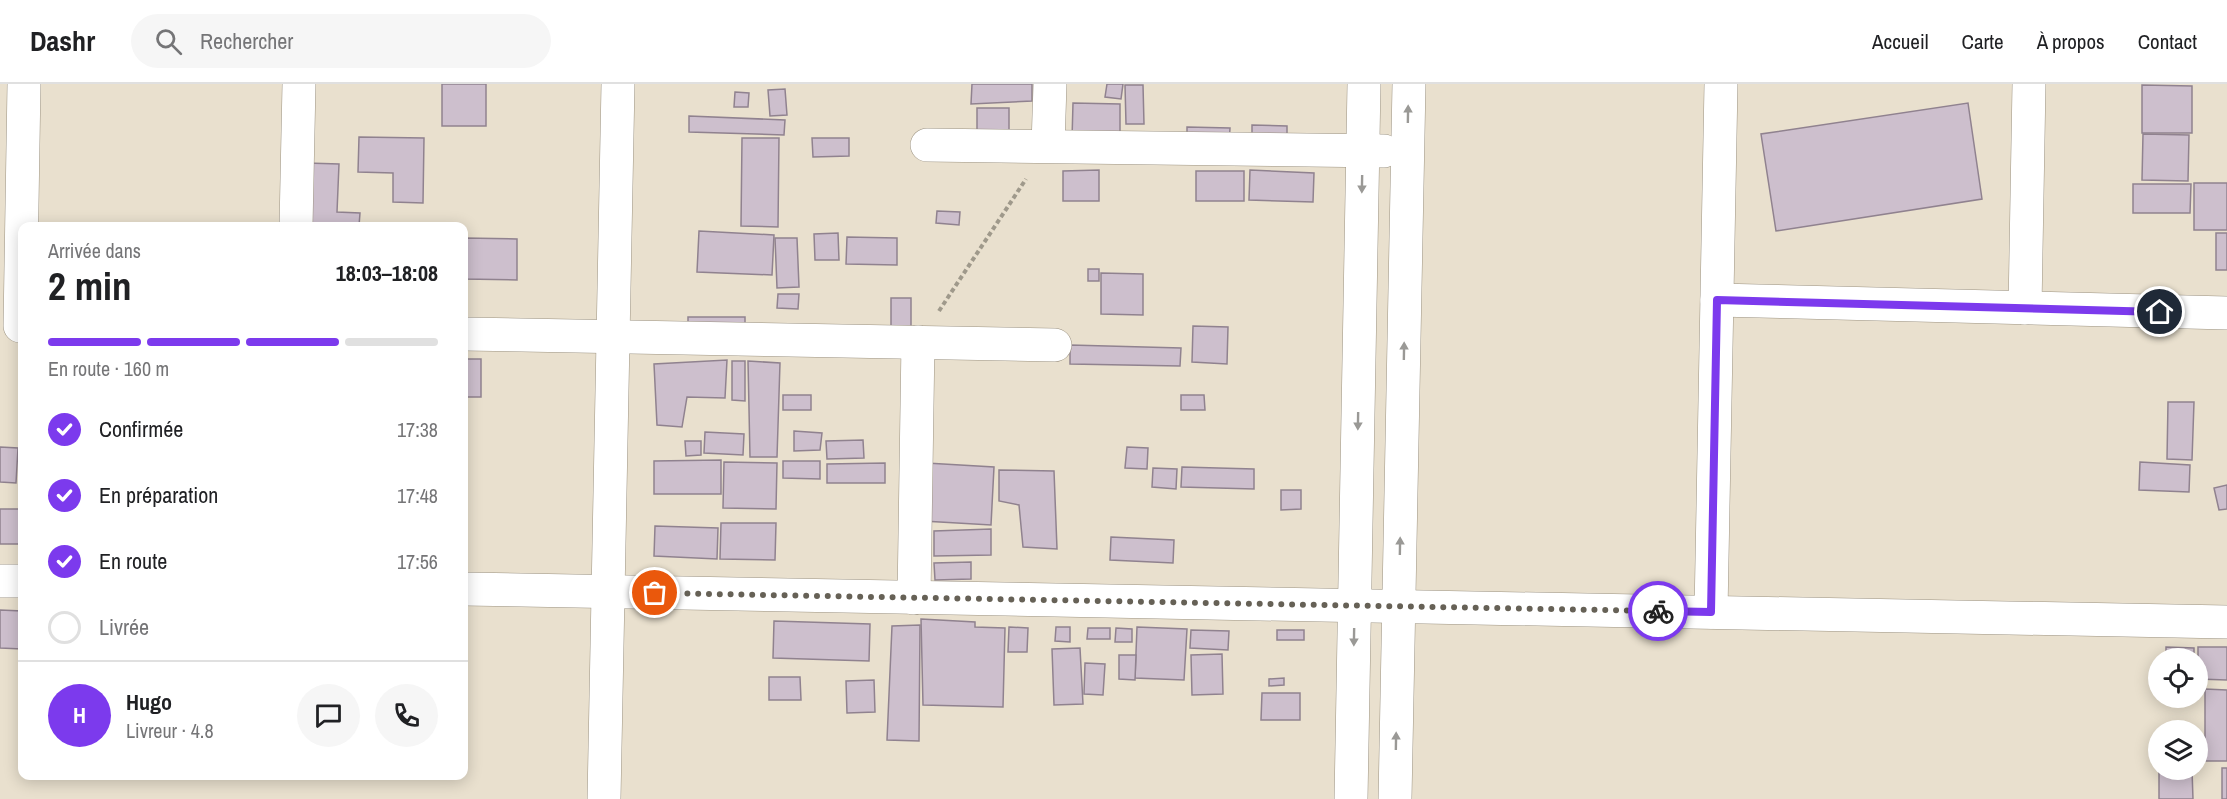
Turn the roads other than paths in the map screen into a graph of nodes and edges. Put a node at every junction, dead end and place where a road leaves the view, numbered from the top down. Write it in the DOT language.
graph roads {
  1 [pos="24,84"];
  2 [pos="299,84"];
  3 [pos="618,84"];
  4 [pos="1050,84"];
  5 [pos="1364,84"];
  6 [pos="1409,84"];
  7 [pos="1721,84"];
  8 [pos="2029,84"];
  9 [pos="927,145"];
  10 [pos="1048,146"];
  11 [pos="1363,151"];
  12 [pos="1407,151"];
  13 [pos="18,222"];
  14 [pos="296,222"];
  15 [pos="18,229"];
  16 [pos="1717,300"];
  17 [pos="2025,308"];
  18 [pos="2227,314"];
  19 [pos="14,326"];
  20 [pos="468,334"];
  21 [pos="613,337"];
  22 [pos="918,342"];
  23 [pos="1055,345"];
  24 [pos="0,581"];
  25 [pos="18,581"];
  26 [pos="468,589"];
  27 [pos="608,592"];
  28 [pos="914,598"];
  29 [pos="1354,606"];
  30 [pos="1399,606"];
  31 [pos="1711,612"];
  32 [pos="2227,622"];
  33 [pos="604,799"];
  34 [pos="1351,799"];
  35 [pos="1395,799"];
  1 -- 13 [label="street"];
  2 -- 14 [label="street"];
  3 -- 21 [label="street"];
  4 -- 10 [label="street"];
  5 -- 11 [label="street"];
  12 -- 6 [label="street, one-way"];
  7 -- 16 [label="street"];
  8 -- 17 [label="street"];
  9 -- 10 [label="street"];
  10 -- 11 [label="street"];
  11 -- 12 [label="street"];
  11 -- 29 [label="street, one-way"];
  30 -- 12 [label="street, one-way"];
  15 -- 19 [label="street"];
  16 -- 17 [label="street"];
  16 -- 31 [label="street"];
  17 -- 18 [label="street"];
  20 -- 21 [label="street"];
  21 -- 22 [label="street"];
  21 -- 27 [label="street"];
  22 -- 23 [label="street"];
  22 -- 28 [label="street"];
  24 -- 25 [label="street"];
  26 -- 27 [label="street"];
  27 -- 28 [label="street"];
  27 -- 33 [label="street"];
  28 -- 29 [label="street"];
  29 -- 30 [label="street"];
  29 -- 34 [label="street, one-way"];
  30 -- 31 [label="street"];
  35 -- 30 [label="street, one-way"];
  31 -- 32 [label="street"];
}
